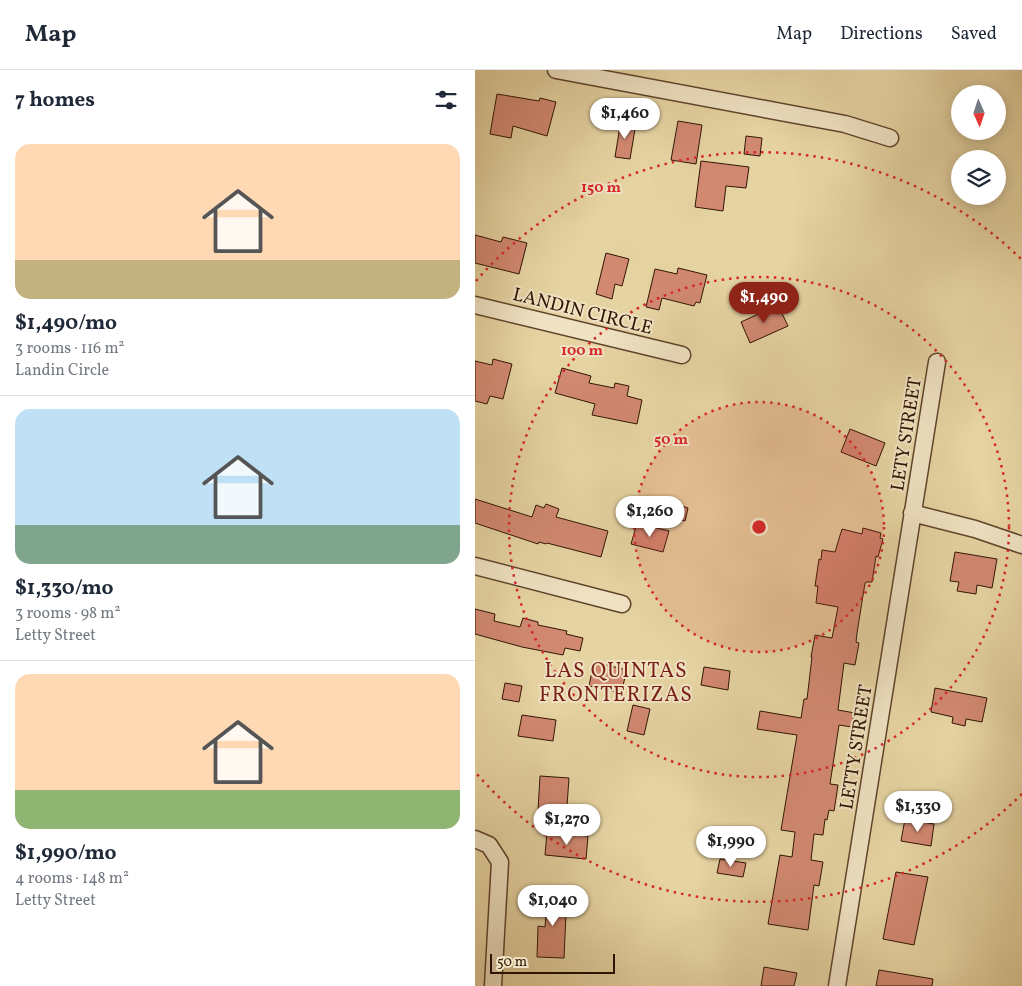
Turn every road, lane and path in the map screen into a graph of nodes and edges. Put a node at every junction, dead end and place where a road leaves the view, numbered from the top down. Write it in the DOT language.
graph roads {
  1 [pos="556,70"];
  2 [pos="890,138"];
  3 [pos="475,305"];
  4 [pos="682,355"];
  5 [pos="937,362"];
  6 [pos="912,513"];
  7 [pos="1022,545"];
  8 [pos="475,566"];
  9 [pos="622,604"];
  10 [pos="475,839"];
  11 [pos="493,986"];
  12 [pos="837,986"];
  1 -- 2 [label="street"];
  3 -- 4 [label="street, LANDIN CIRCLE"];
  5 -- 6 [label="street, LETY STREET"];
  6 -- 7 [label="street"];
  6 -- 12 [label="street, LETTY STREET"];
  8 -- 9 [label="street"];
  10 -- 11 [label="street"];
}
